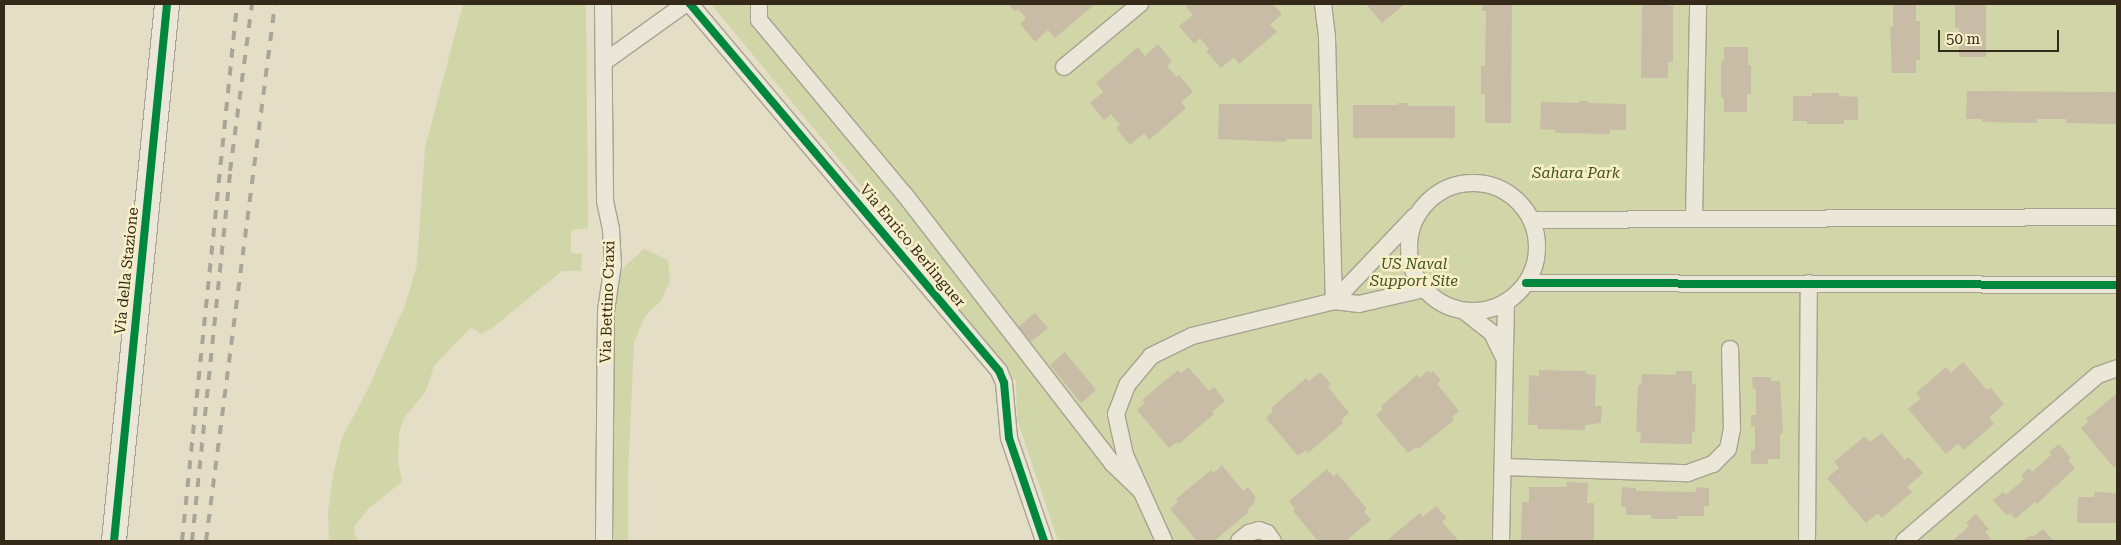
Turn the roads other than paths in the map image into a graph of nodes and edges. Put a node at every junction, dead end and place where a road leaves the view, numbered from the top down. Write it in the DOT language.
graph roads {
  1 [pos="167,4"];
  2 [pos="603,4"];
  3 [pos="685,4"];
  4 [pos="690,4"];
  5 [pos="759,4"];
  6 [pos="1140,4"];
  7 [pos="1323,4"];
  8 [pos="1698,4"];
  9 [pos="604,62"];
  10 [pos="1064,67"];
  11 [pos="1426,203"];
  12 [pos="2117,217"];
  13 [pos="1694,219"];
  14 [pos="1531,220"];
  15 [pos="1526,283"];
  16 [pos="1809,283"];
  17 [pos="2117,285"];
  18 [pos="1424,289"];
  19 [pos="1334,301"];
  20 [pos="1506,302"];
  21 [pos="1464,311"];
  22 [pos="1730,349"];
  23 [pos="1505,360"];
  24 [pos="2117,368"];
  25 [pos="1503,467"];
  26 [pos="1141,491"];
  27 [pos="114,541"];
  28 [pos="604,541"];
  29 [pos="1044,541"];
  30 [pos="1164,541"];
  31 [pos="1239,541"];
  32 [pos="1273,541"];
  33 [pos="1501,541"];
  34 [pos="1807,541"];
  35 [pos="1904,541"];
  1 -- 27 [label="street, Via della Stazione"];
  2 -- 9 [label="street, Via Bettino Craxi"];
  3 -- 9 [label="street"];
  4 -- 29 [label="street, Via Enrico Berlinguer"];
  5 -- 26 [label="street"];
  6 -- 10 [label="street"];
  7 -- 19 [label="street"];
  8 -- 13 [label="street"];
  9 -- 28 [label="street, Via Bettino Craxi"];
  11 -- 14 [label="street"];
  11 -- 18 [label="street"];
  11 -- 19 [label="street"];
  12 -- 13 [label="street"];
  13 -- 14 [label="street"];
  14 -- 15 [label="street"];
  15 -- 16 [label="street"];
  15 -- 20 [label="street"];
  16 -- 17 [label="street"];
  16 -- 34 [label="street"];
  18 -- 19 [label="street"];
  18 -- 21 [label="street"];
  19 -- 26 [label="street"];
  20 -- 21 [label="street"];
  20 -- 23 [label="street"];
  21 -- 23 [label="street"];
  22 -- 25 [label="street"];
  23 -- 25 [label="street"];
  24 -- 35 [label="street"];
  25 -- 33 [label="street"];
  26 -- 30 [label="street"];
  31 -- 32 [label="street"];
}
